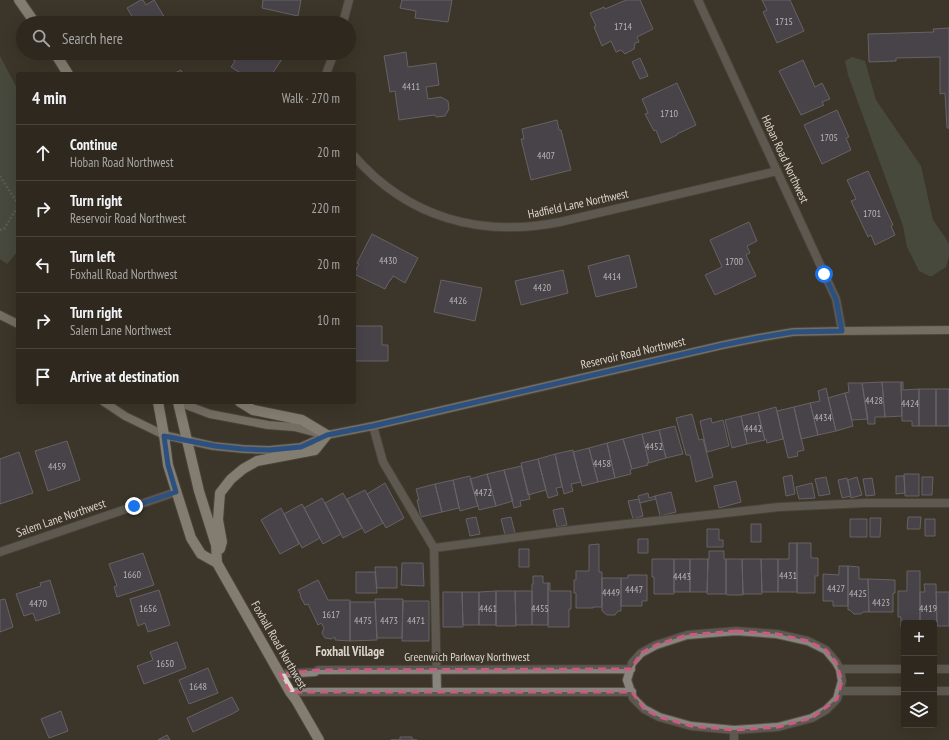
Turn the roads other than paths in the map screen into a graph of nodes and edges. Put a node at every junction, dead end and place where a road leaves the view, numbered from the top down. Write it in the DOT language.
graph roads {
  1 [pos="19,0"];
  2 [pos="349,0"];
  3 [pos="698,0"];
  4 [pos="30,16"];
  5 [pos="345,16"];
  6 [pos="59,60"];
  7 [pos="331,60"];
  8 [pos="67,72"];
  9 [pos="327,72"];
  10 [pos="356,158"];
  11 [pos="777,172"];
  12 [pos="0,315"];
  13 [pos="16,323"];
  14 [pos="949,330"];
  15 [pos="842,331"];
  16 [pos="107,404"];
  17 [pos="158,404"];
  18 [pos="178,404"];
  19 [pos="183,404"];
  20 [pos="243,404"];
  21 [pos="373,426"];
  22 [pos="327,435"];
  23 [pos="164,436"];
  24 [pos="187,440"];
  25 [pos="176,492"];
  26 [pos="949,503"];
  27 [pos="434,548"];
  28 [pos="0,552"];
  29 [pos="217,563"];
  30 [pos="436,669"];
  31 [pos="631,669"];
  32 [pos="840,669"];
  33 [pos="901,669"];
  34 [pos="937,669"];
  35 [pos="949,669"];
  36 [pos="280,674"];
  37 [pos="840,691"];
  38 [pos="901,691"];
  39 [pos="937,691"];
  40 [pos="949,691"];
  41 [pos="290,692"];
  42 [pos="437,692"];
  43 [pos="632,692"];
  44 [pos="734,730"];
  45 [pos="319,740"];
  46 [pos="734,740"];
  1 -- 4 [label="main road"];
  2 -- 5 [label="street"];
  3 -- 11 [label="street, Hoban Road Northwest"];
  6 -- 8 [label="main road"];
  7 -- 9 [label="street"];
  10 -- 11 [label="street, Hadfield Lane Northwest"];
  11 -- 15 [label="street, Hoban Road Northwest"];
  12 -- 13 [label="main road"];
  14 -- 15 [label="main road, Reservoir Road Northwest"];
  15 -- 21 [label="main road, Reservoir Road Northwest"];
  16 -- 23 [label="main road, Reservoir Road Northwest"];
  17 -- 23 [label="main road, Foxhall Road Northwest"];
  18 -- 24 [label="main road, Foxhall Road Northwest"];
  19 -- 22 [label="main road, Reservoir Road Northwest"];
  20 -- 22 [label="main road"];
  21 -- 22 [label="main road, Reservoir Road Northwest"];
  21 -- 27 [label="street"];
  22 -- 24 [label="main road, Reservoir Road Northwest"];
  22 -- 29 [label="main road"];
  23 -- 24 [label="main road, Reservoir Road Northwest"];
  23 -- 25 [label="main road, Foxhall Road Northwest"];
  24 -- 29 [label="main road, Foxhall Road Northwest"];
  25 -- 28 [label="street, Salem Lane Northwest"];
  25 -- 29 [label="main road, Foxhall Road Northwest"];
  26 -- 27 [label="street"];
  27 -- 30 [label="street"];
  29 -- 36 [label="main road, Foxhall Road Northwest"];
  30 -- 31 [label="street, Greenwich Parkway Northwest"];
  30 -- 36 [label="street, Greenwich Parkway Northwest"];
  30 -- 42 [label="street"];
  31 -- 32 [label="street"];
  31 -- 43 [label="street"];
  32 -- 33 [label="street"];
  32 -- 37 [label="street"];
  34 -- 35 [label="street"];
  36 -- 41 [label="main road, Foxhall Road Northwest"];
  37 -- 38 [label="street"];
  37 -- 44 [label="street"];
  39 -- 40 [label="street"];
  41 -- 42 [label="street"];
  41 -- 45 [label="main road, Foxhall Road Northwest"];
  42 -- 43 [label="street"];
  43 -- 44 [label="street"];
  44 -- 46 [label="street"];
}
